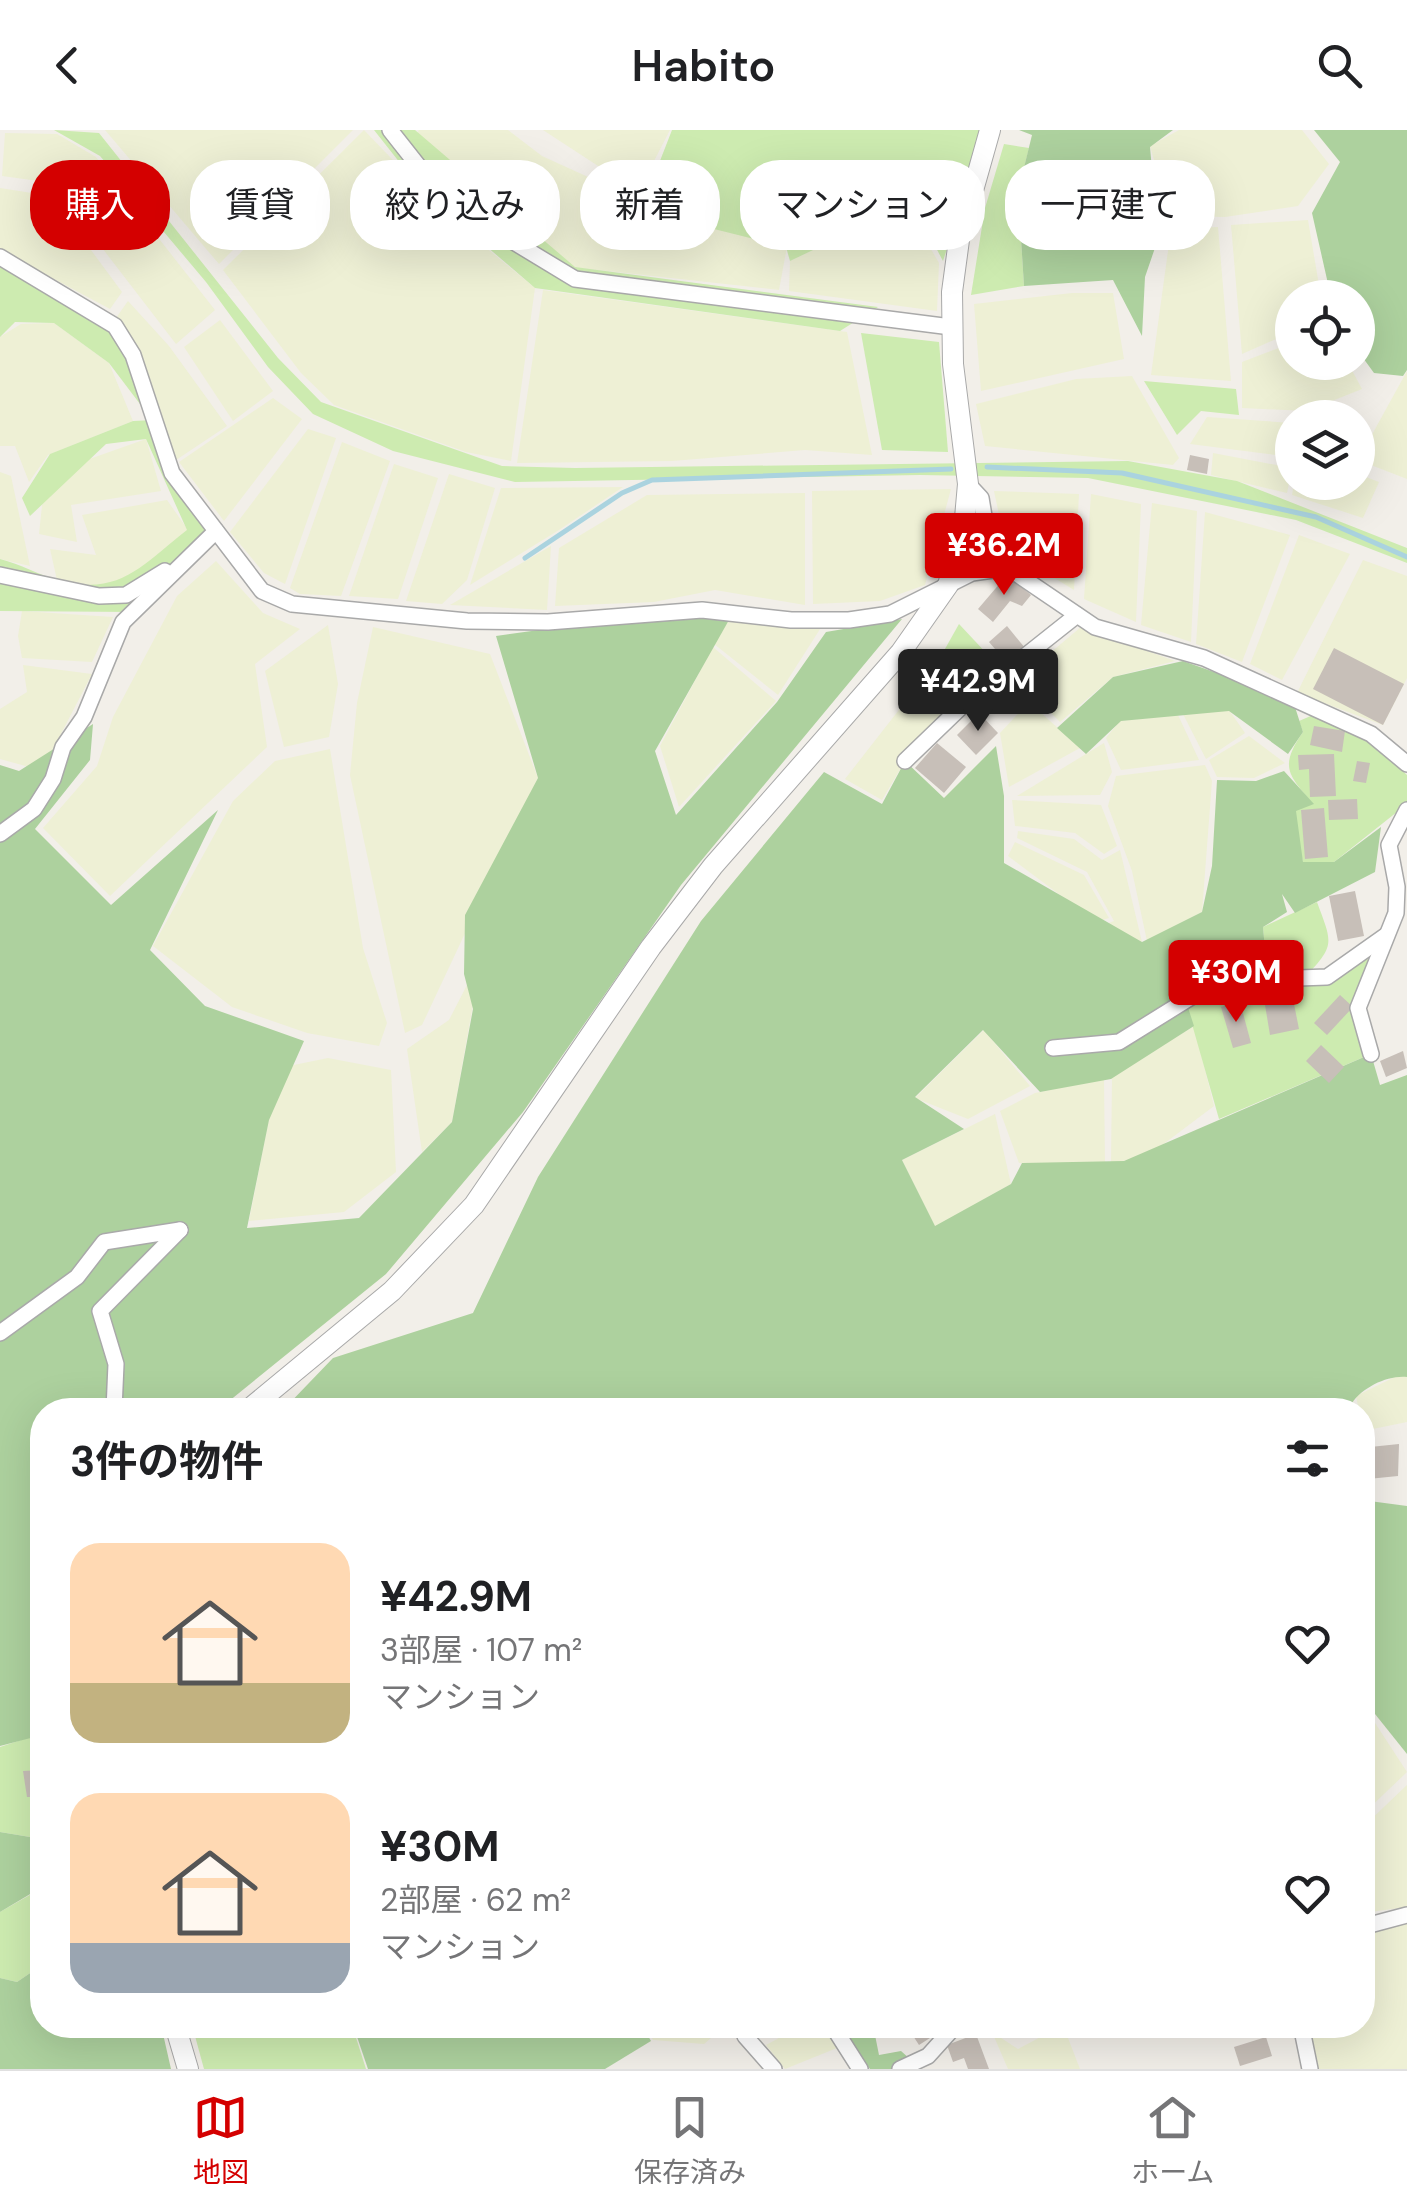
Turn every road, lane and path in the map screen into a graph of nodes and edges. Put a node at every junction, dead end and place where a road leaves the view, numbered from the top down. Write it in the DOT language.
graph roads {
  1 [pos="390,130"];
  2 [pos="990,130"];
  3 [pos="0,257"];
  4 [pos="951,327"];
  5 [pos="968,484"];
  6 [pos="216,531"];
  7 [pos="190,556"];
  8 [pos="993,570"];
  9 [pos="0,576"];
  10 [pos="948,585"];
  11 [pos="1077,615"];
  12 [pos="905,761"];
  13 [pos="1407,764"];
  14 [pos="1407,810"];
  15 [pos="0,834"];
  16 [pos="1385,936"];
  17 [pos="1053,1048"];
  18 [pos="1372,1054"];
  19 [pos="0,1332"];
  20 [pos="115,1398"];
  21 [pos="263,1398"];
  22 [pos="1407,1915"];
  23 [pos="1375,1924"];
  24 [pos="179,2038"];
  25 [pos="746,2038"];
  26 [pos="840,2038"];
  27 [pos="944,2038"];
  28 [pos="1303,2038"];
  29 [pos="188,2069"];
  30 [pos="774,2069"];
  31 [pos="860,2069"];
  32 [pos="900,2069"];
  33 [pos="1310,2069"];
  1 -- 4 [label="street"];
  2 -- 4 [label="street"];
  3 -- 6 [label="street"];
  4 -- 5 [label="street"];
  5 -- 8 [label="street"];
  5 -- 10 [label="street"];
  6 -- 7 [label="street"];
  6 -- 10 [label="street"];
  7 -- 9 [label="street"];
  7 -- 15 [label="street"];
  8 -- 10 [label="street"];
  8 -- 11 [label="street"];
  10 -- 21 [label="street"];
  11 -- 12 [label="street"];
  11 -- 13 [label="street"];
  14 -- 16 [label="street"];
  16 -- 17 [label="street"];
  16 -- 18 [label="street"];
  19 -- 20 [label="street"];
  22 -- 23 [label="street"];
  24 -- 29 [label="street"];
  25 -- 30 [label="street"];
  26 -- 31 [label="street"];
  27 -- 32 [label="street"];
  28 -- 33 [label="street"];
}
